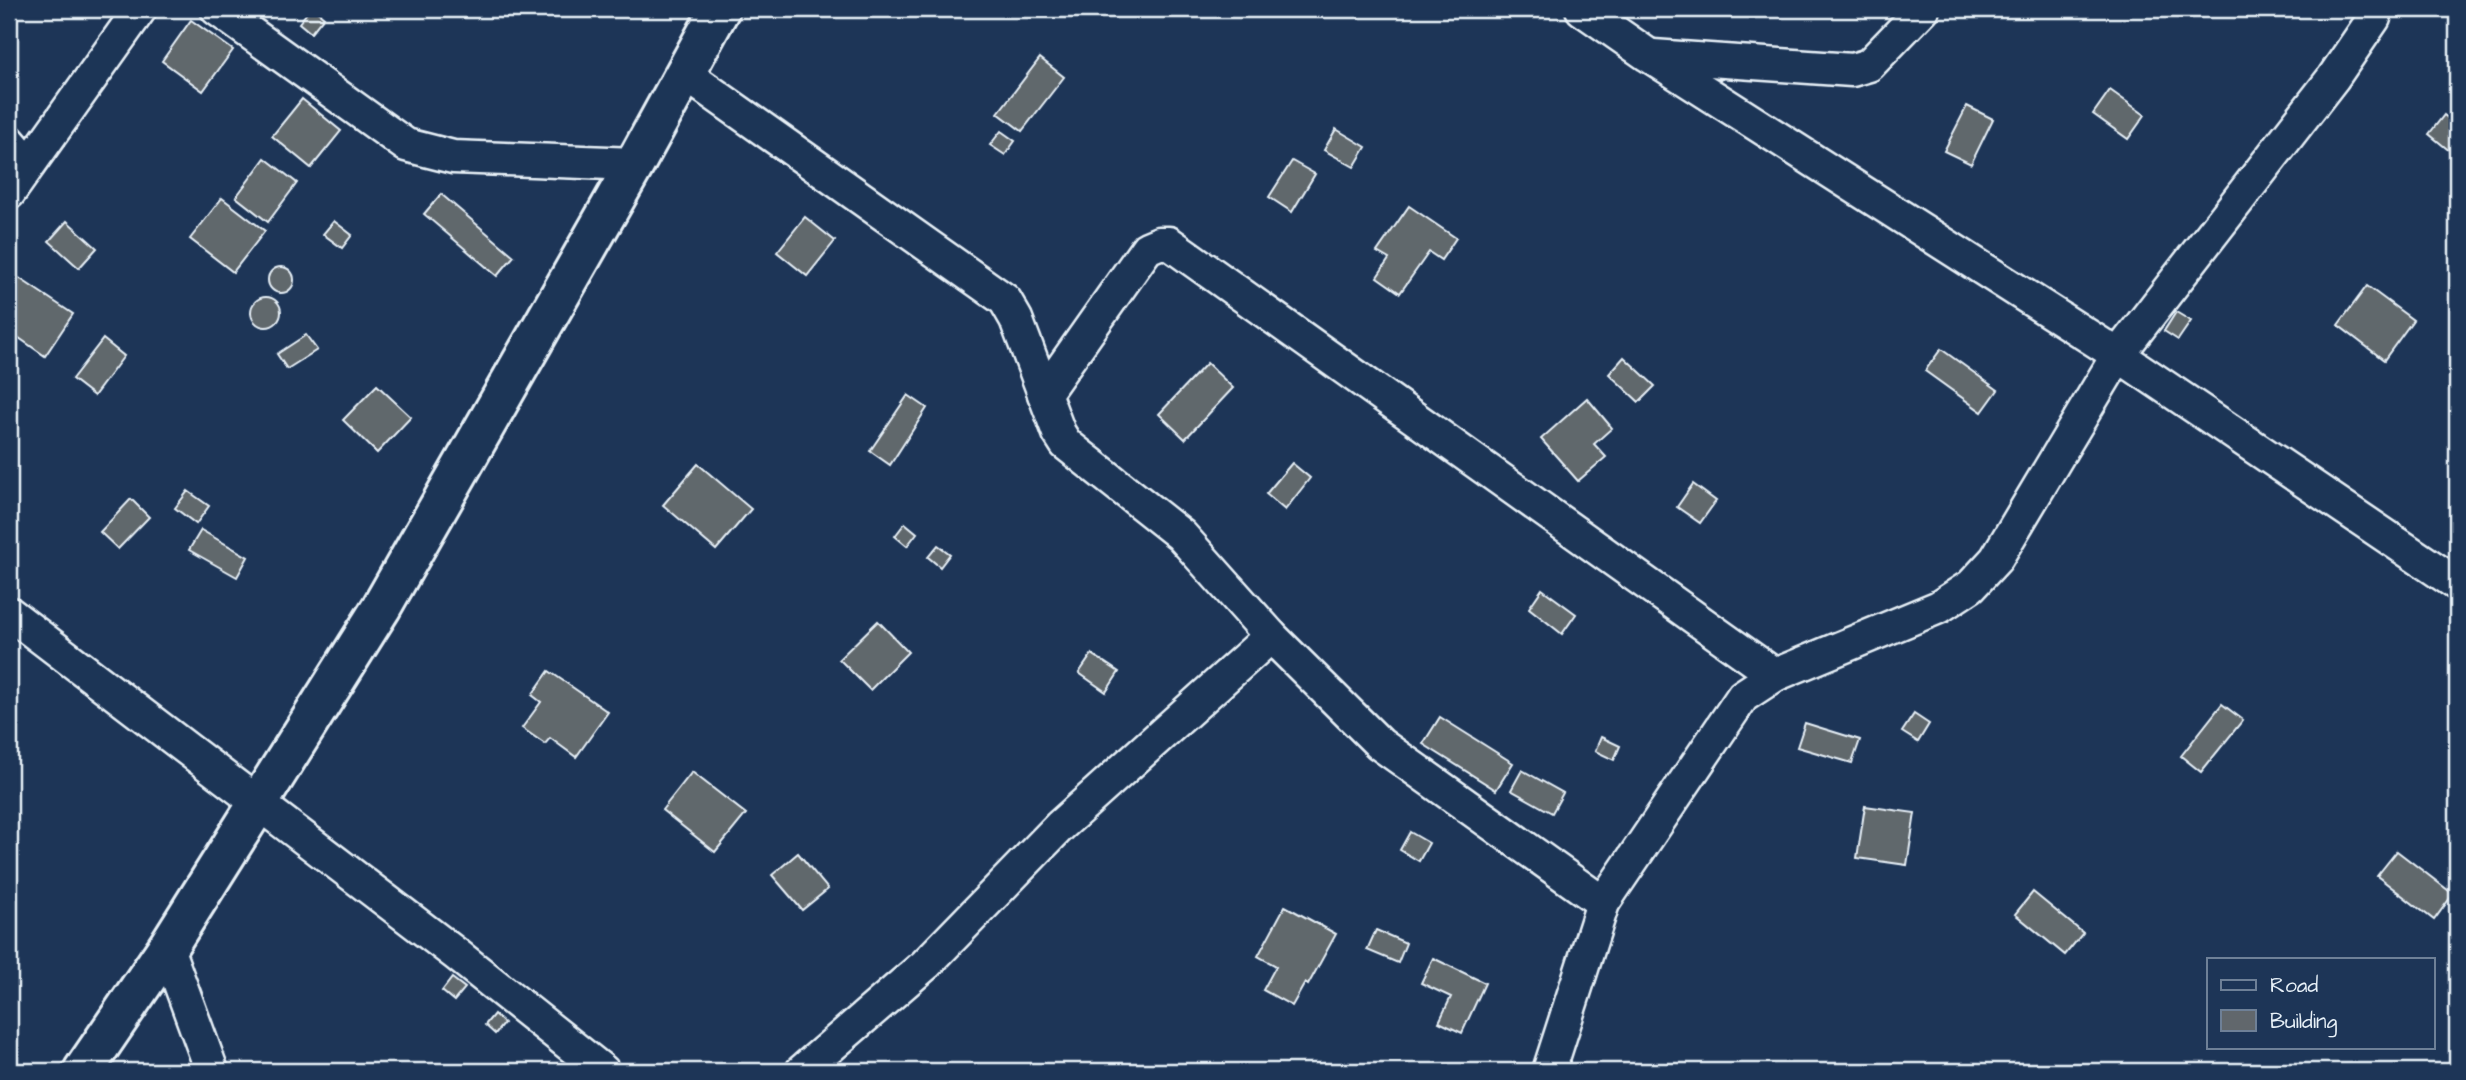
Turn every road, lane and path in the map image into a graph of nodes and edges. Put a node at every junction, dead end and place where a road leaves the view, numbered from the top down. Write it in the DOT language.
graph roads {
  1 [pos="140,9"];
  2 [pos="217,9"];
  3 [pos="720,9"];
  4 [pos="1582,9"];
  5 [pos="1923,9"];
  6 [pos="2376,9"];
  7 [pos="1648,55"];
  8 [pos="684,73"];
  9 [pos="19,153"];
  10 [pos="635,164"];
  11 [pos="9,193"];
  12 [pos="2118,355"];
  13 [pos="1044,394"];
  14 [pos="2457,583"];
  15 [pos="9,613"];
  16 [pos="1271,636"];
  17 [pos="1775,675"];
  18 [pos="257,804"];
  19 [pos="1603,903"];
  20 [pos="167,948"];
  21 [pos="83,1071"];
  22 [pos="212,1071"];
  23 [pos="603,1071"];
  24 [pos="802,1071"];
  25 [pos="1549,1071"];
  1 -- 9 [label="street"];
  2 -- 10 [label="street"];
  3 -- 8 [label="street"];
  4 -- 7 [label="street"];
  5 -- 7 [label="street"];
  6 -- 12 [label="street"];
  7 -- 12 [label="street"];
  8 -- 10 [label="street"];
  8 -- 13 [label="street"];
  9 -- 11 [label="street"];
  10 -- 18 [label="street"];
  12 -- 14 [label="street"];
  12 -- 17 [label="street"];
  13 -- 16 [label="street"];
  13 -- 17 [label="street"];
  15 -- 18 [label="street"];
  16 -- 19 [label="street"];
  16 -- 24 [label="street"];
  17 -- 19 [label="street"];
  18 -- 20 [label="street"];
  18 -- 23 [label="street"];
  19 -- 25 [label="street"];
  20 -- 21 [label="street"];
  20 -- 22 [label="street"];
}
